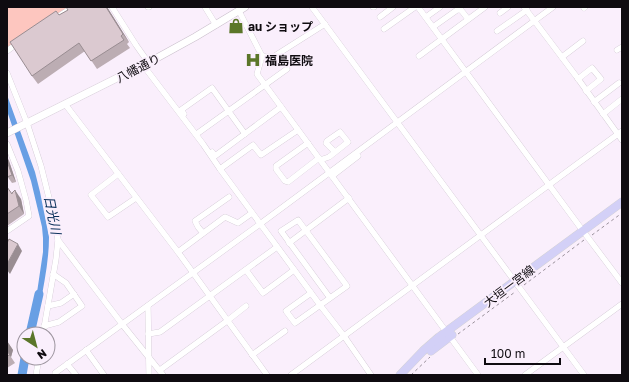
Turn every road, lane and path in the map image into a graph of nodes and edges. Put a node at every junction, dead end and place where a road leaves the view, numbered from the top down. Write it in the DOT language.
graph roads {
  1 [pos="73,7"];
  2 [pos="112,7"];
  3 [pos="205,7"];
  4 [pos="312,7"];
  5 [pos="393,7"];
  6 [pos="415,7"];
  7 [pos="418,7"];
  8 [pos="440,7"];
  9 [pos="485,7"];
  10 [pos="508,7"];
  11 [pos="553,7"];
  12 [pos="242,9"];
  13 [pos="525,9"];
  14 [pos="500,13"];
  15 [pos="380,17"];
  16 [pos="426,17"];
  17 [pos="55,19"];
  18 [pos="468,20"];
  19 [pos="534,20"];
  20 [pos="325,24"];
  21 [pos="216,25"];
  22 [pos="433,27"];
  23 [pos="384,29"];
  24 [pos="497,31"];
  25 [pos="441,39"];
  26 [pos="23,40"];
  27 [pos="583,41"];
  28 [pos="7,51"];
  29 [pos="262,56"];
  30 [pos="419,56"];
  31 [pos="562,57"];
  32 [pos="146,64"];
  33 [pos="287,69"];
  34 [pos="465,71"];
  35 [pos="7,73"];
  36 [pos="578,79"];
  37 [pos="619,83"];
  38 [pos="265,85"];
  39 [pos="586,91"];
  40 [pos="622,99"];
  41 [pos="594,102"];
  42 [pos="64,104"];
  43 [pos="281,107"];
  44 [pos="228,111"];
  45 [pos="603,114"];
  46 [pos="397,122"];
  47 [pos="27,123"];
  48 [pos="298,130"];
  49 [pos="7,132"];
  50 [pos="620,132"];
  51 [pos="198,133"];
  52 [pos="245,134"];
  53 [pos="622,140"];
  54 [pos="308,143"];
  55 [pos="7,144"];
  56 [pos="335,152"];
  57 [pos="358,156"];
  58 [pos="319,159"];
  59 [pos="220,169"];
  60 [pos="118,174"];
  61 [pos="331,174"];
  62 [pos="549,184"];
  63 [pos="228,197"];
  64 [pos="136,198"];
  65 [pos="349,198"];
  66 [pos="622,202"];
  67 [pos="622,209"];
  68 [pos="252,212"];
  69 [pos="622,213"];
  70 [pos="260,224"];
  71 [pos="307,230"];
  72 [pos="7,231"];
  73 [pos="203,234"];
  74 [pos="481,235"];
  75 [pos="586,235"];
  76 [pos="58,240"];
  77 [pos="289,243"];
  78 [pos="278,247"];
  79 [pos="178,252"];
  80 [pos="246,270"];
  81 [pos="294,270"];
  82 [pos="193,273"];
  83 [pos="53,274"];
  84 [pos="622,283"];
  85 [pos="413,285"];
  86 [pos="517,285"];
  87 [pos="311,293"];
  88 [pos="74,294"];
  89 [pos="210,296"];
  90 [pos="330,298"];
  91 [pos="622,304"];
  92 [pos="320,305"];
  93 [pos="48,306"];
  94 [pos="148,306"];
  95 [pos="246,306"];
  96 [pos="228,321"];
  97 [pos="122,324"];
  98 [pos="44,326"];
  99 [pos="285,331"];
  100 [pos="148,334"];
  101 [pos="344,336"];
  102 [pos="449,336"];
  103 [pos="563,346"];
  104 [pos="86,350"];
  105 [pos="434,353"];
  106 [pos="252,355"];
  107 [pos="149,356"];
  108 [pos="67,364"];
  109 [pos="162,373"];
  110 [pos="55,375"];
  111 [pos="76,375"];
  112 [pos="104,375"];
  113 [pos="149,375"];
  114 [pos="267,375"];
  115 [pos="291,375"];
  116 [pos="371,375"];
  117 [pos="400,375"];
  118 [pos="406,375"];
  119 [pos="411,375"];
  120 [pos="478,375"];
  121 [pos="525,375"];
  122 [pos="584,375"];
  1 -- 17 [label="street"];
  2 -- 32 [label="street"];
  3 -- 21 [label="street"];
  4 -- 20 [label="street"];
  5 -- 15 [label="street"];
  6 -- 23 [label="street"];
  7 -- 16 [label="street"];
  8 -- 16 [label="street"];
  9 -- 18 [label="street"];
  10 -- 14 [label="street"];
  11 -- 19 [label="street"];
  12 -- 21 [label="street, 八幡通り"];
  12 -- 29 [label="street"];
  13 -- 19 [label="street"];
  13 -- 24 [label="street"];
  16 -- 22 [label="street"];
  18 -- 22 [label="street"];
  18 -- 25 [label="street"];
  19 -- 31 [label="street"];
  19 -- 34 [label="street"];
  20 -- 29 [label="street"];
  20 -- 46 [label="street"];
  21 -- 32 [label="street, 八幡通り"];
  22 -- 25 [label="street"];
  25 -- 30 [label="street"];
  25 -- 34 [label="street"];
  26 -- 28 [label="street"];
  27 -- 31 [label="street"];
  29 -- 38 [label="street"];
  31 -- 36 [label="street"];
  32 -- 42 [label="street, 八幡通り"];
  32 -- 59 [label="street"];
  33 -- 38 [label="street"];
  34 -- 46 [label="street"];
  34 -- 62 [label="street"];
  35 -- 47 [label="street"];
  36 -- 39 [label="street"];
  36 -- 39 [label="street"];
  37 -- 41 [label="street"];
  38 -- 43 [label="street"];
  38 -- 44 [label="street"];
  39 -- 41 [label="street"];
  40 -- 45 [label="street"];
  41 -- 45 [label="street"];
  42 -- 47 [label="street, 八幡通り"];
  42 -- 60 [label="street"];
  43 -- 48 [label="street"];
  43 -- 52 [label="street"];
  44 -- 51 [label="street"];
  44 -- 51 [label="street"];
  44 -- 52 [label="street"];
  45 -- 50 [label="street"];
  46 -- 61 [label="street"];
  46 -- 74 [label="street"];
  47 -- 49 [label="street, 八幡通り"];
  47 -- 76 [label="street"];
  48 -- 54 [label="street"];
  48 -- 59 [label="street"];
  50 -- 53 [label="street"];
  50 -- 62 [label="street"];
  51 -- 52 [label="street"];
  54 -- 58 [label="street"];
  54 -- 58 [label="street"];
  55 -- 72 [label="street"];
  56 -- 58 [label="street"];
  57 -- 61 [label="street"];
  58 -- 61 [label="street"];
  59 -- 68 [label="street"];
  60 -- 64 [label="street"];
  60 -- 64 [label="street"];
  61 -- 65 [label="street"];
  61 -- 70 [label="street"];
  62 -- 74 [label="street"];
  62 -- 75 [label="street"];
  63 -- 73 [label="street"];
  64 -- 79 [label="street"];
  65 -- 71 [label="street"];
  65 -- 85 [label="street"];
  66 -- 75 [label="main road, 大垣一宮線"];
  67 -- 75 [label="main road, 大垣一宮線"];
  68 -- 70 [label="street"];
  68 -- 73 [label="street"];
  69 -- 75 [label="path"];
  70 -- 78 [label="street"];
  70 -- 82 [label="street"];
  71 -- 77 [label="street"];
  71 -- 77 [label="street"];
  71 -- 90 [label="street"];
  73 -- 79 [label="street"];
  74 -- 85 [label="street"];
  74 -- 86 [label="street"];
  75 -- 84 [label="street"];
  75 -- 86 [label="main road, 大垣一宮線"];
  75 -- 86 [label="path"];
  76 -- 83 [label="street"];
  76 -- 97 [label="street"];
  77 -- 90 [label="street"];
  78 -- 80 [label="street"];
  78 -- 81 [label="street"];
  79 -- 82 [label="street"];
  80 -- 81 [label="street"];
  80 -- 89 [label="street"];
  81 -- 87 [label="street"];
  82 -- 89 [label="street"];
  82 -- 94 [label="street"];
  83 -- 88 [label="street"];
  83 -- 93 [label="street"];
  85 -- 101 [label="street"];
  85 -- 102 [label="street"];
  86 -- 102 [label="main road, 大垣一宮線"];
  86 -- 102 [label="path"];
  86 -- 103 [label="street"];
  87 -- 92 [label="street"];
  87 -- 92 [label="street"];
  88 -- 93 [label="street"];
  88 -- 98 [label="street"];
  89 -- 96 [label="street"];
  89 -- 100 [label="street"];
  90 -- 92 [label="street"];
  91 -- 103 [label="street"];
  92 -- 101 [label="street"];
  93 -- 98 [label="street"];
  94 -- 97 [label="street"];
  94 -- 100 [label="street"];
  95 -- 96 [label="street"];
  96 -- 106 [label="street"];
  96 -- 109 [label="street"];
  97 -- 104 [label="street"];
  97 -- 107 [label="street"];
  99 -- 106 [label="street"];
  100 -- 107 [label="street"];
  101 -- 115 [label="street"];
  101 -- 116 [label="street"];
  102 -- 117 [label="main road, 大垣一宮線"];
  102 -- 118 [label="main road, 大垣一宮線"];
  102 -- 120 [label="street"];
  103 -- 121 [label="street"];
  103 -- 122 [label="street"];
  104 -- 108 [label="street"];
  104 -- 112 [label="street"];
  105 -- 119 [label="path"];
  106 -- 114 [label="street"];
  107 -- 109 [label="street"];
  107 -- 113 [label="street"];
  108 -- 110 [label="street"];
  108 -- 111 [label="street"];
}
